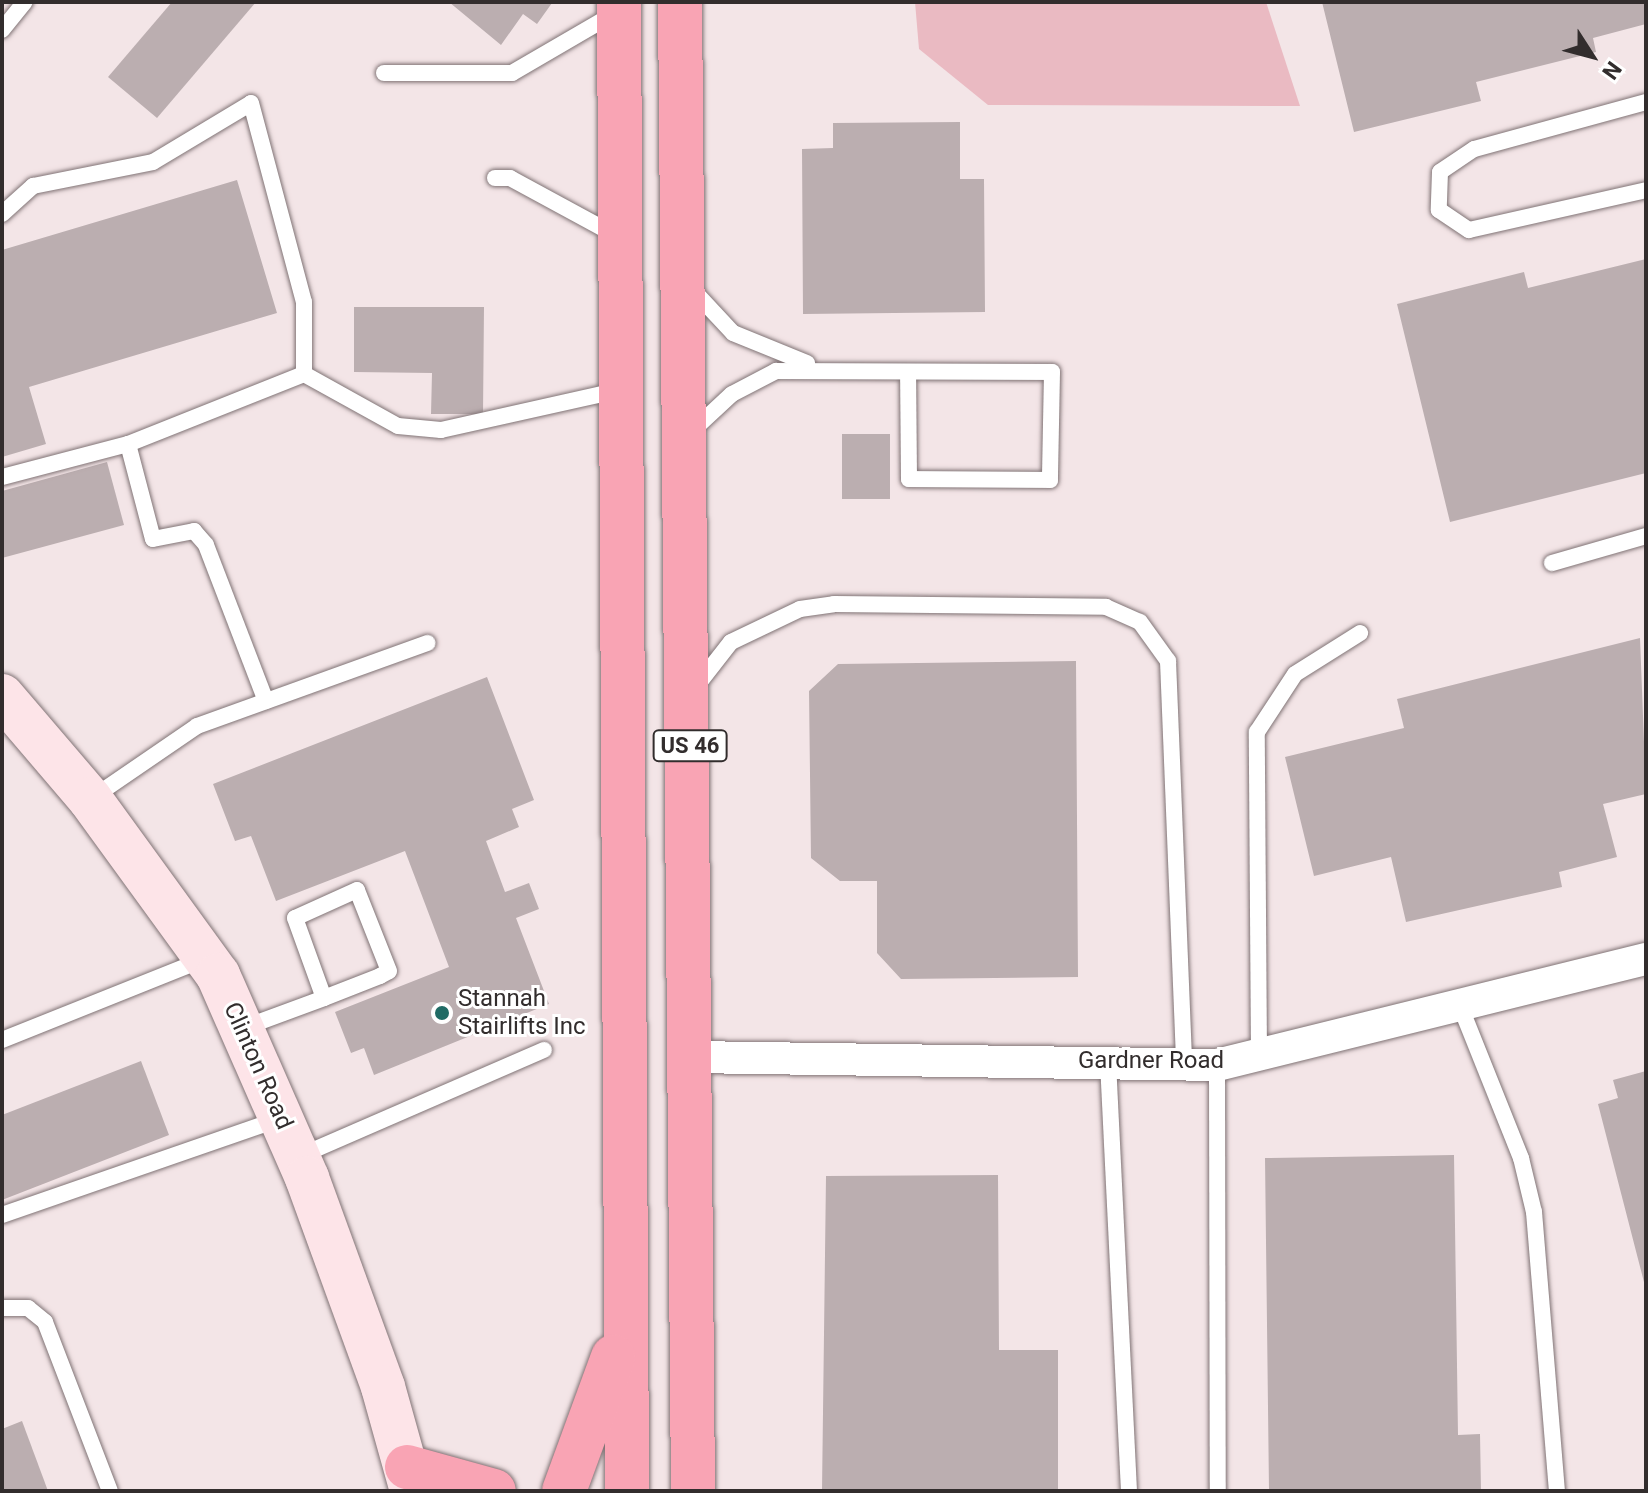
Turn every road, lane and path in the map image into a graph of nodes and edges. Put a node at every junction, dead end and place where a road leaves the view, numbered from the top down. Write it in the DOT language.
graph roads {
  1 [pos="25,2"];
  2 [pos="680,2"];
  3 [pos="620,6"];
  4 [pos="2,30"];
  5 [pos="384,73"];
  6 [pos="1646,102"];
  7 [pos="495,178"];
  8 [pos="1646,190"];
  9 [pos="2,214"];
  10 [pos="621,239"];
  11 [pos="684,278"];
  12 [pos="816,366"];
  13 [pos="908,372"];
  14 [pos="304,374"];
  15 [pos="622,390"];
  16 [pos="686,437"];
  17 [pos="128,444"];
  18 [pos="2,477"];
  19 [pos="1646,536"];
  20 [pos="1552,563"];
  21 [pos="1360,633"];
  22 [pos="427,643"];
  23 [pos="690,695"];
  24 [pos="4,701"];
  25 [pos="266,701"];
  26 [pos="90,799"];
  27 [pos="207,959"];
  28 [pos="1646,959"];
  29 [pos="324,998"];
  30 [pos="1461,1008"];
  31 [pos="241,1029"];
  32 [pos="2,1040"];
  33 [pos="544,1050"];
  34 [pos="1259,1056"];
  35 [pos="691,1057"];
  36 [pos="1108,1062"];
  37 [pos="1184,1064"];
  38 [pos="1217,1065"];
  39 [pos="290,1138"];
  40 [pos="630,1191"];
  41 [pos="2,1215"];
  42 [pos="2,1308"];
  43 [pos="409,1479"];
  44 [pos="568,1485"];
  45 [pos="110,1491"];
  46 [pos="494,1491"];
  47 [pos="523,1491"];
  48 [pos="627,1491"];
  49 [pos="693,1491"];
  50 [pos="1129,1491"];
  51 [pos="1218,1491"];
  52 [pos="1557,1491"];
  1 -- 4 [label="lane"];
  2 -- 11 [label="highway, US 46"];
  3 -- 5 [label="lane"];
  3 -- 10 [label="highway, US 46"];
  6 -- 8 [label="lane"];
  7 -- 10 [label="lane"];
  9 -- 14 [label="lane"];
  10 -- 15 [label="highway, US 46"];
  11 -- 12 [label="lane"];
  11 -- 16 [label="highway, US 46"];
  12 -- 13 [label="lane"];
  12 -- 16 [label="lane"];
  13 -- 13 [label="lane"];
  14 -- 15 [label="lane"];
  14 -- 17 [label="lane"];
  15 -- 40 [label="highway, US 46"];
  16 -- 23 [label="highway, US 46"];
  17 -- 18 [label="lane"];
  17 -- 25 [label="lane"];
  19 -- 20 [label="lane"];
  21 -- 34 [label="lane"];
  22 -- 25 [label="lane"];
  23 -- 35 [label="highway, US 46"];
  23 -- 37 [label="lane"];
  24 -- 26 [label="street, Clinton Road"];
  25 -- 26 [label="lane"];
  26 -- 27 [label="street, Clinton Road"];
  27 -- 31 [label="street, Clinton Road"];
  27 -- 32 [label="lane"];
  28 -- 30 [label="street, Gardner Road"];
  29 -- 29 [label="lane"];
  29 -- 31 [label="lane"];
  30 -- 34 [label="street, Gardner Road"];
  30 -- 52 [label="lane"];
  31 -- 39 [label="street, Clinton Road"];
  33 -- 39 [label="lane"];
  34 -- 38 [label="street, Gardner Road"];
  35 -- 36 [label="street, Gardner Road"];
  35 -- 49 [label="highway, US 46"];
  36 -- 37 [label="street, Gardner Road"];
  36 -- 50 [label="lane"];
  37 -- 38 [label="street, Gardner Road"];
  38 -- 51 [label="lane"];
  39 -- 41 [label="lane"];
  39 -- 43 [label="street, Clinton Road"];
  40 -- 44 [label="highway"];
  40 -- 48 [label="highway, US 46"];
  42 -- 45 [label="lane"];
  43 -- 46 [label="highway"];
  44 -- 47 [label="highway"];
}
